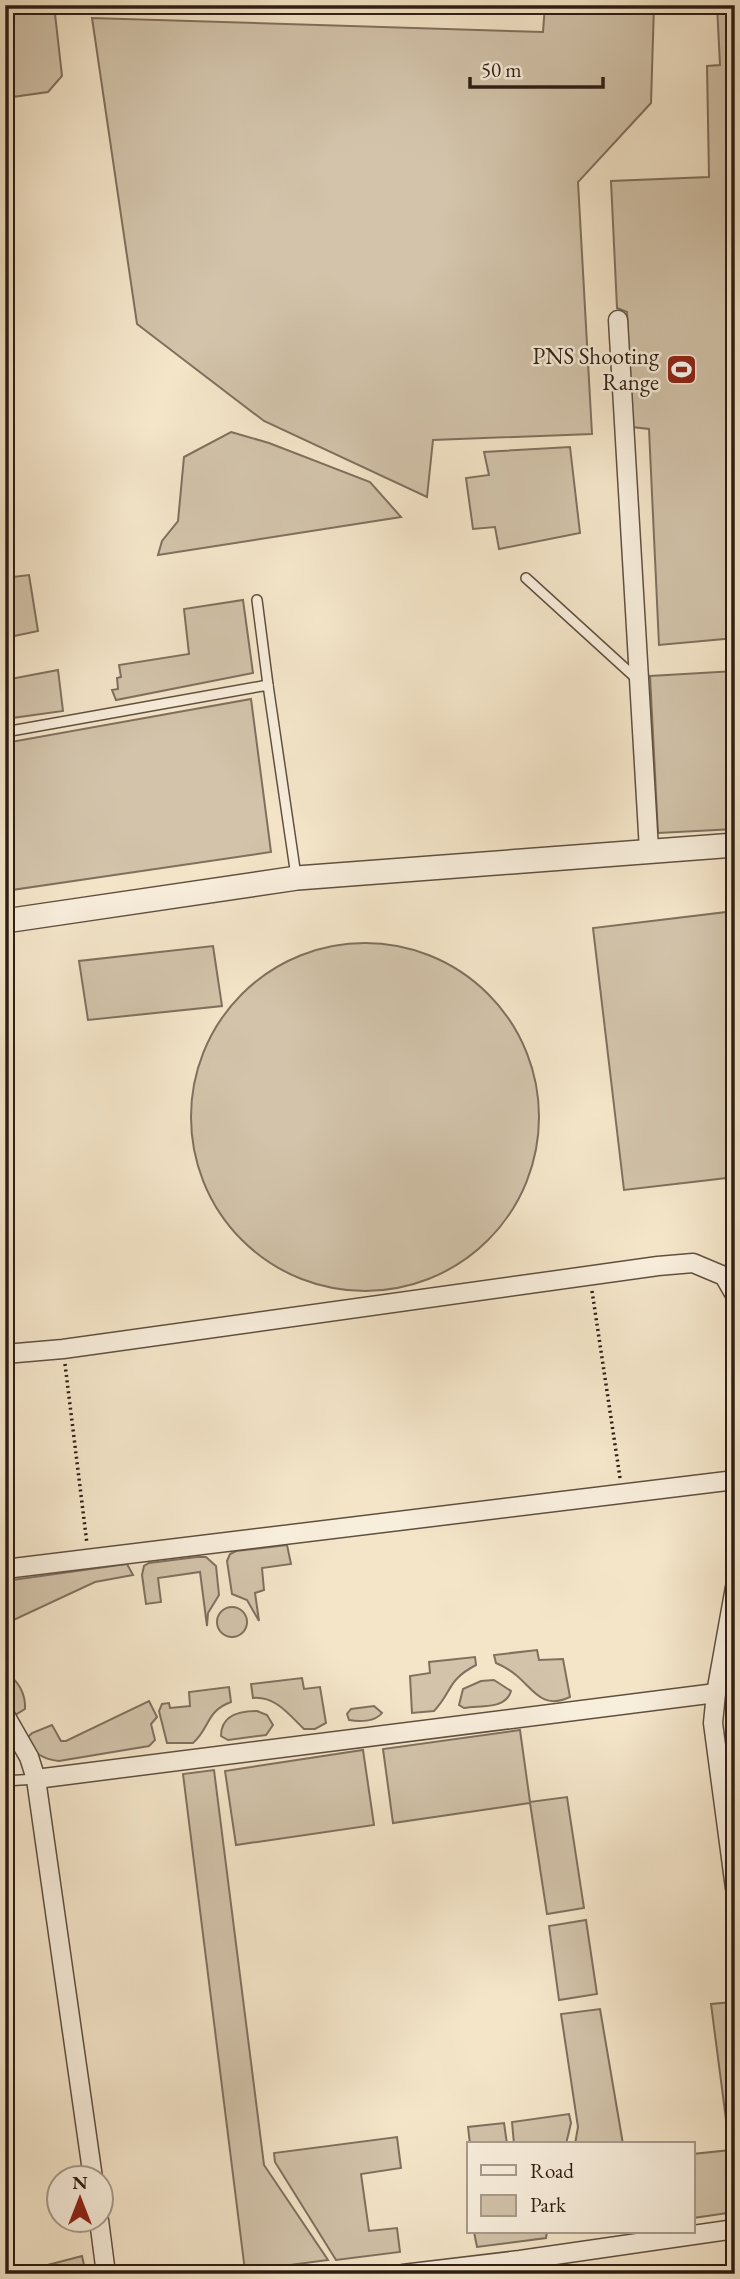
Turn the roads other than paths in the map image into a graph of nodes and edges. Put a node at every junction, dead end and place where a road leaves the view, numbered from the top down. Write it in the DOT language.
graph roads {
  1 [pos="618,320"];
  2 [pos="526,578"];
  3 [pos="257,600"];
  4 [pos="639,681"];
  5 [pos="268,685"];
  6 [pos="5,732"];
  7 [pos="735,845"];
  8 [pos="649,850"];
  9 [pos="297,878"];
  10 [pos="5,920"];
  11 [pos="735,1295"];
  12 [pos="5,1354"];
  13 [pos="735,1480"];
  14 [pos="5,1569"];
  15 [pos="735,1587"];
  16 [pos="729,1645"];
  17 [pos="716,1693"];
  18 [pos="5,1715"];
  19 [pos="36,1779"];
  20 [pos="5,1781"];
  21 [pos="735,1888"];
  22 [pos="91,2164"];
  23 [pos="735,2229"];
  24 [pos="101,2234"];
  25 [pos="521,2267"];
  26 [pos="106,2274"];
  27 [pos="403,2274"];
  1 -- 4 [label="street"];
  2 -- 4 [label="lane"];
  3 -- 5 [label="lane"];
  4 -- 8 [label="street"];
  5 -- 6 [label="lane"];
  5 -- 9 [label="lane"];
  7 -- 8 [label="street"];
  8 -- 9 [label="street"];
  9 -- 10 [label="street"];
  11 -- 12 [label="street"];
  13 -- 14 [label="street"];
  15 -- 16 [label="street"];
  16 -- 17 [label="street"];
  17 -- 19 [label="street"];
  17 -- 21 [label="street"];
  18 -- 19 [label="street"];
  19 -- 20 [label="lane"];
  19 -- 22 [label="street"];
  23 -- 25 [label="street"];
  24 -- 26 [label="street"];
  25 -- 27 [label="street"];
}
